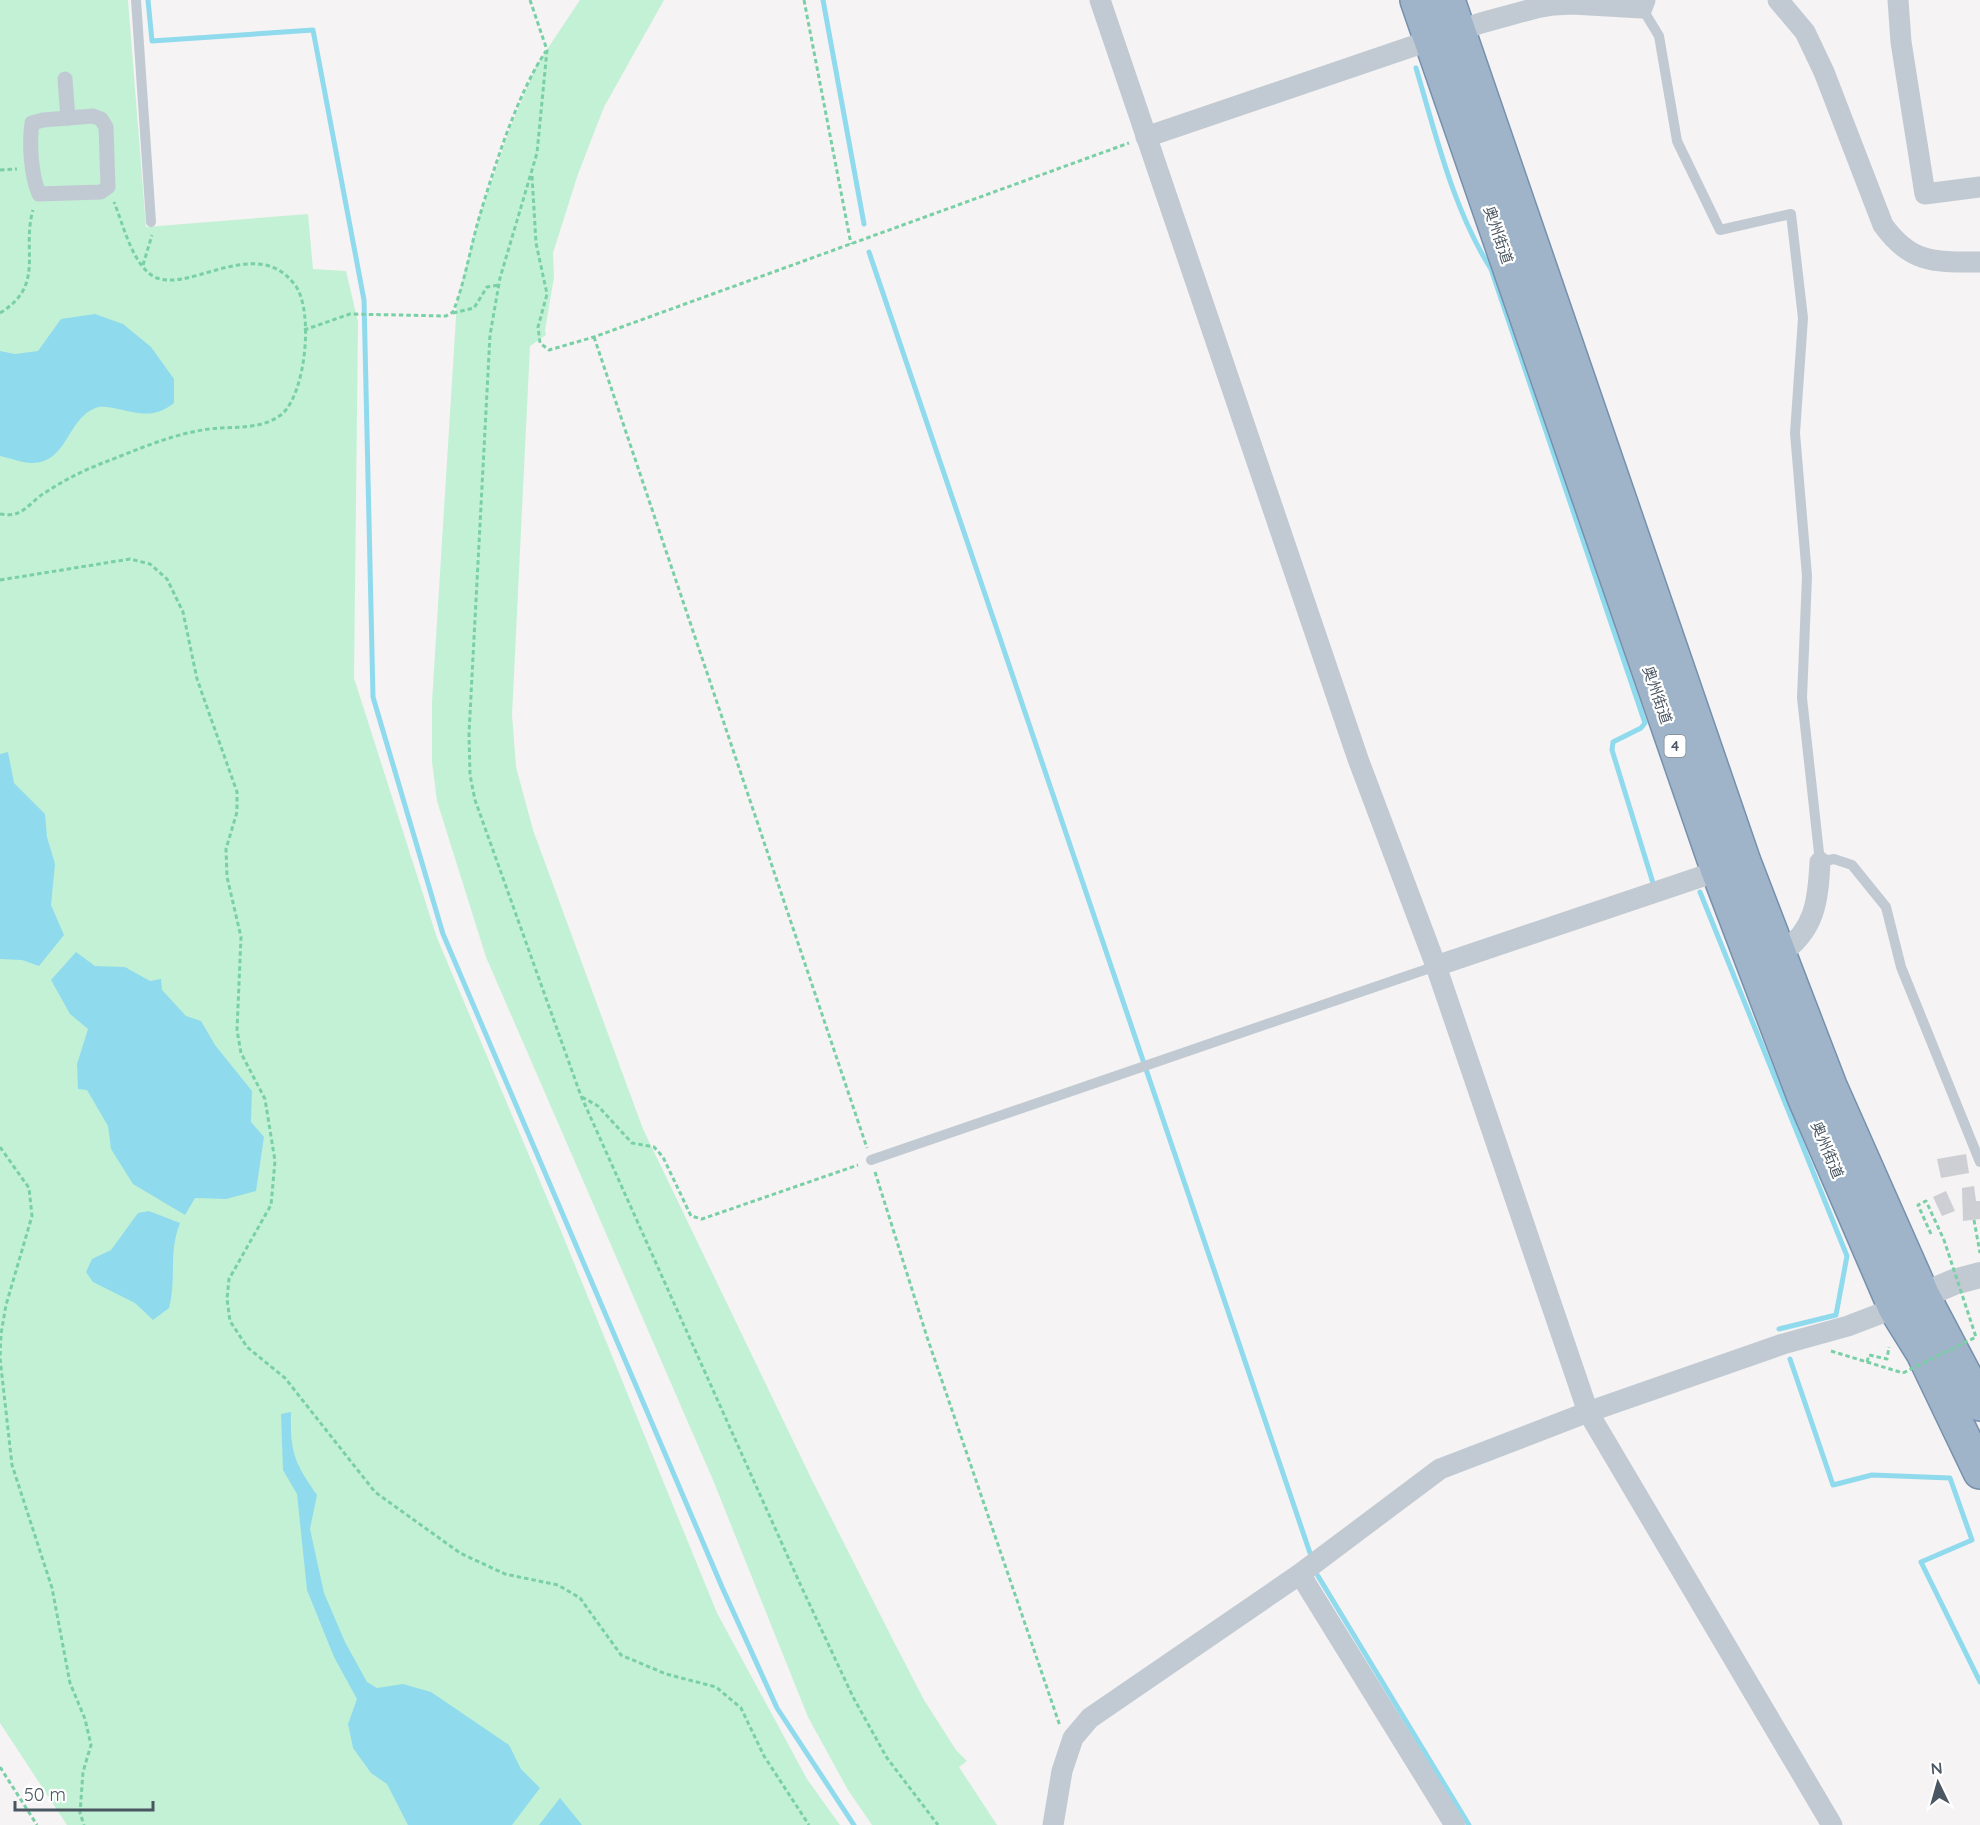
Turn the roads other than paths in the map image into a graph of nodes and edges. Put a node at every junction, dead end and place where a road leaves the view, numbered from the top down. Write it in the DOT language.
graph roads {
  1 [pos="136,0"];
  2 [pos="1100,0"];
  3 [pos="1417,0"];
  4 [pos="1448,0"];
  5 [pos="1778,0"];
  6 [pos="1898,0"];
  7 [pos="1644,4"];
  8 [pos="1445,36"];
  9 [pos="66,79"];
  10 [pos="68,118"];
  11 [pos="1146,137"];
  12 [pos="1980,187"];
  13 [pos="151,222"];
  14 [pos="1980,262"];
  15 [pos="1820,862"];
  16 [pos="1718,871"];
  17 [pos="1779,955"];
  18 [pos="1436,966"];
  19 [pos="871,1160"];
  20 [pos="1980,1162"];
  21 [pos="1980,1275"];
  22 [pos="1909,1302"];
  23 [pos="1980,1404"];
  24 [pos="1588,1412"];
  25 [pos="1980,1472"];
  26 [pos="1300,1574"];
  27 [pos="1053,1825"];
  28 [pos="1455,1825"];
  29 [pos="1832,1825"];
  1 -- 13 [label="lane"];
  2 -- 11 [label="street"];
  3 -- 8 [label="highway, 奥州街道 / 4"];
  4 -- 8 [label="highway, 奥州街道 / 4"];
  5 -- 14 [label="street"];
  6 -- 12 [label="street"];
  7 -- 8 [label="street"];
  7 -- 15 [label="lane"];
  8 -- 11 [label="street"];
  8 -- 16 [label="highway, 奥州街道 / 4"];
  8 -- 17 [label="highway, 奥州街道 / 4"];
  9 -- 10 [label="street"];
  10 -- 10 [label="street"];
  11 -- 18 [label="street"];
  15 -- 17 [label="street"];
  15 -- 20 [label="lane"];
  16 -- 18 [label="street"];
  16 -- 22 [label="highway, 奥州街道 / 4"];
  17 -- 22 [label="highway, 奥州街道 / 4"];
  18 -- 19 [label="lane"];
  18 -- 24 [label="street"];
  21 -- 22 [label="street"];
  22 -- 23 [label="highway, 奥州街道 / 4"];
  22 -- 24 [label="street"];
  22 -- 25 [label="highway, 奥州街道 / 4"];
  24 -- 26 [label="street"];
  24 -- 29 [label="street"];
  26 -- 27 [label="street"];
  26 -- 28 [label="street"];
}
